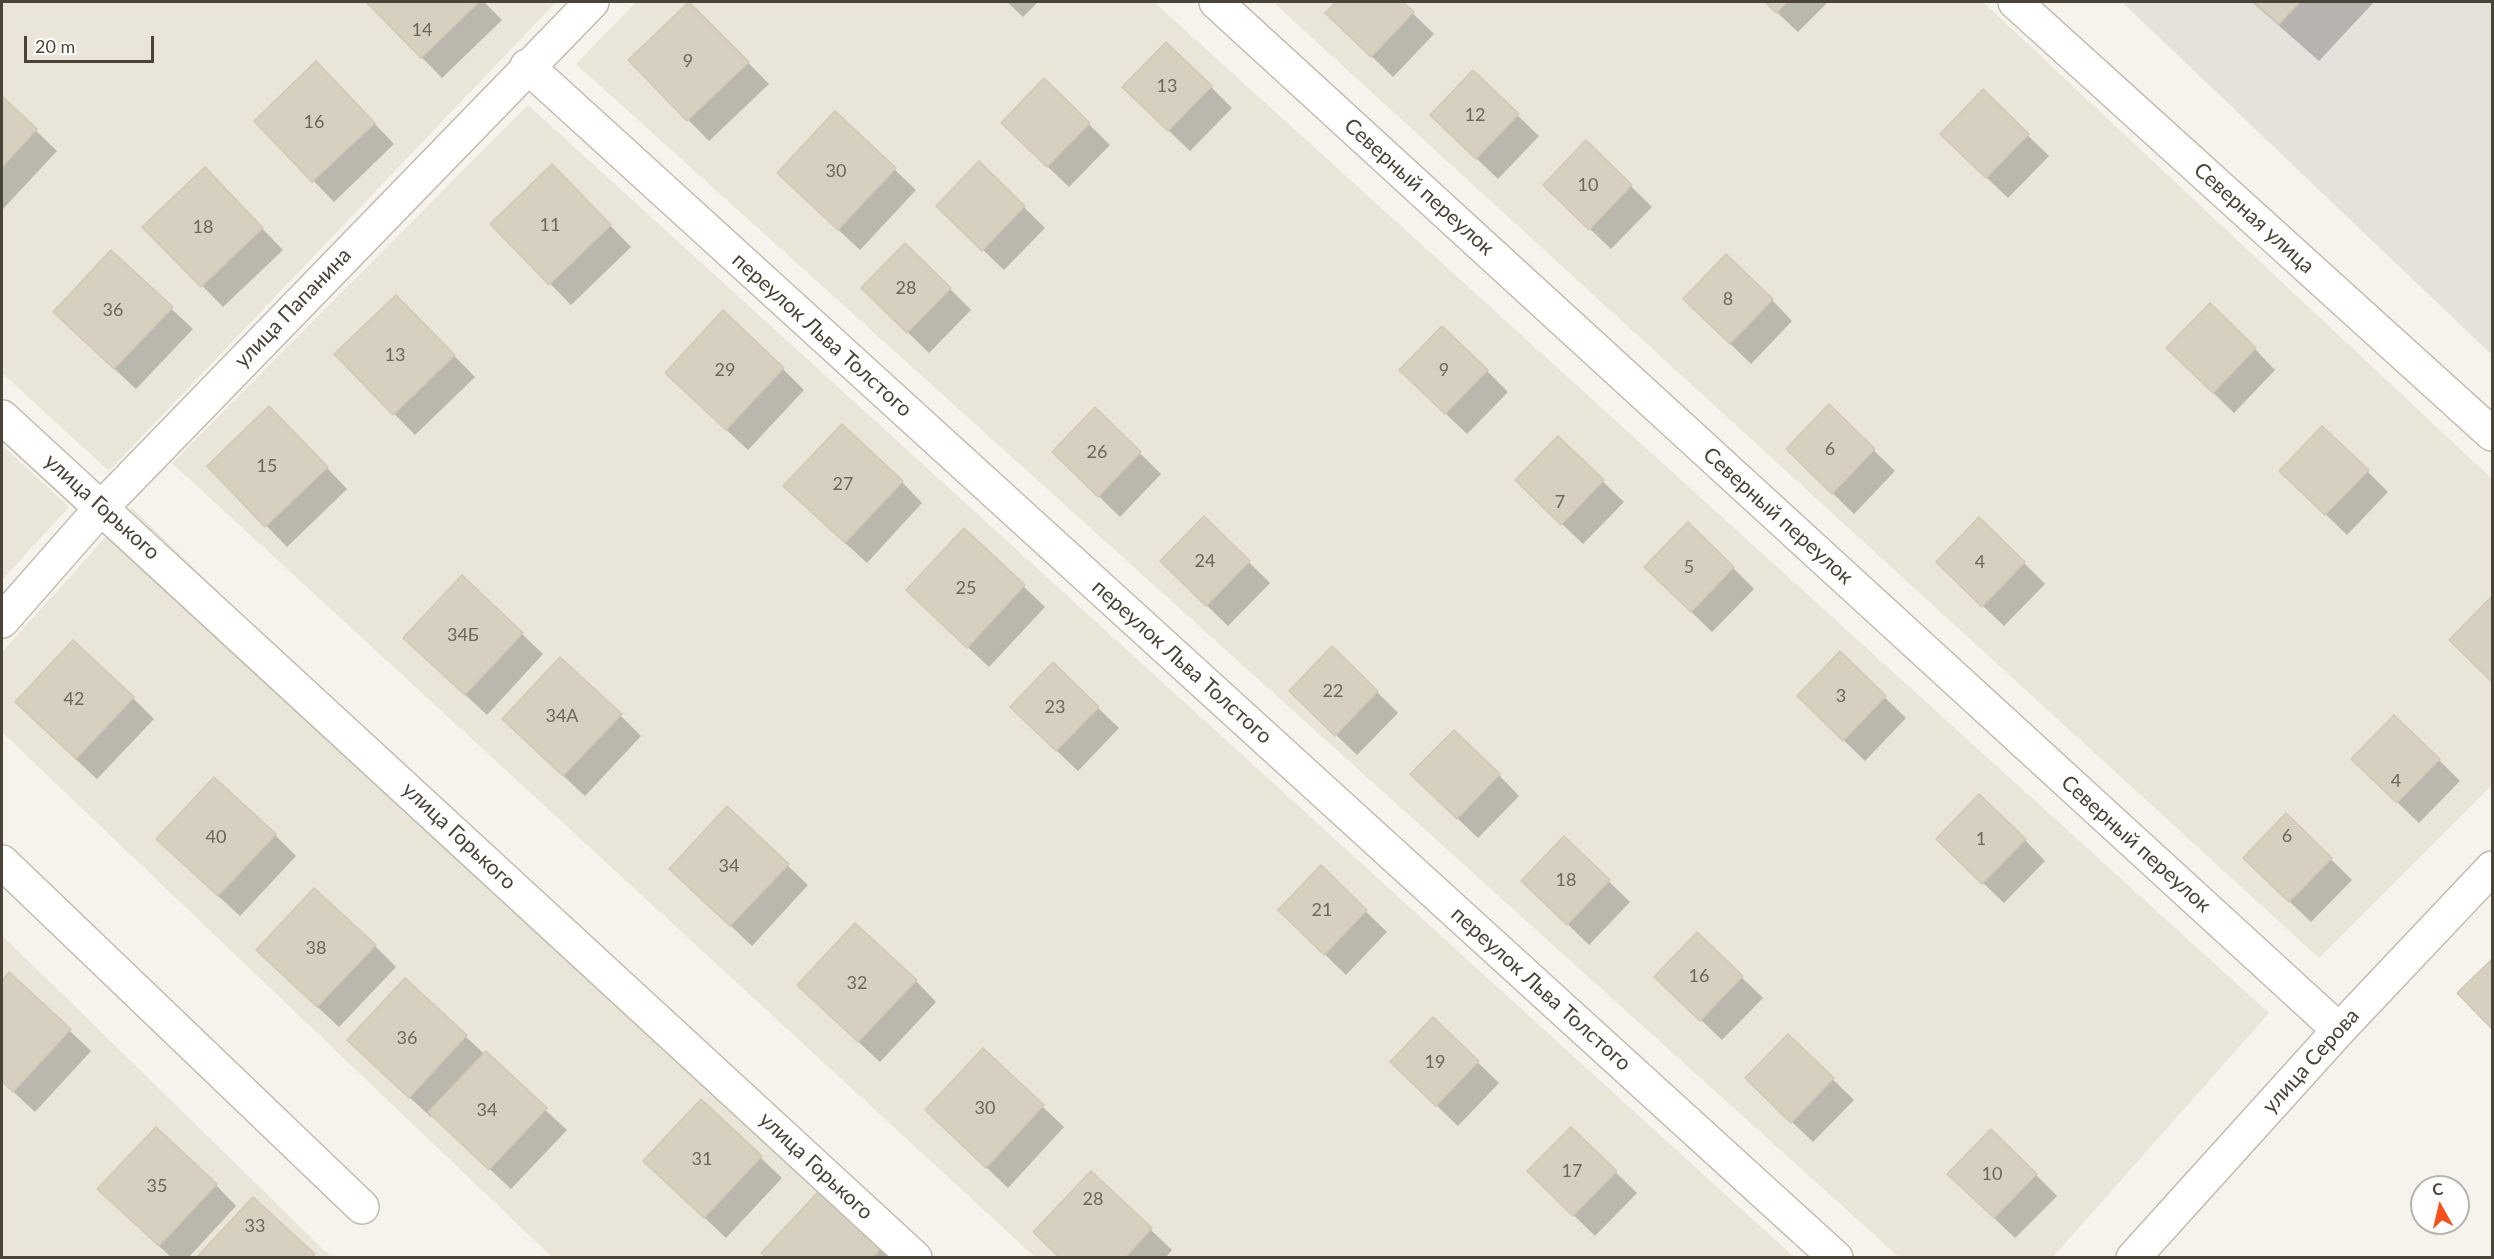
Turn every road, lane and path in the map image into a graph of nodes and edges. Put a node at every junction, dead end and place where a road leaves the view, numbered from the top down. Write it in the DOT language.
graph roads {
  1 [pos="592,2"];
  2 [pos="1216,2"];
  3 [pos="2014,2"];
  4 [pos="527,66"];
  5 [pos="2,417"];
  6 [pos="2493,434"];
  7 [pos="102,507"];
  8 [pos="2,621"];
  9 [pos="2,862"];
  10 [pos="2493,868"];
  11 [pos="2339,1030"];
  12 [pos="362,1206"];
  13 [pos="2149,1252"];
  14 [pos="915,1257"];
  15 [pos="1836,1257"];
  1 -- 4 [label="street, улица Папанина"];
  2 -- 11 [label="street, Северный переулок"];
  3 -- 6 [label="street, Северная улица"];
  4 -- 7 [label="street, улица Папанина"];
  4 -- 15 [label="street, переулок Льва Толстого"];
  5 -- 7 [label="street, улица Горького"];
  7 -- 8 [label="street, улица Папанина"];
  7 -- 14 [label="street, улица Горького"];
  9 -- 12 [label="street"];
  10 -- 11 [label="street, улица Серова"];
  11 -- 13 [label="street, улица Серова"];
}
